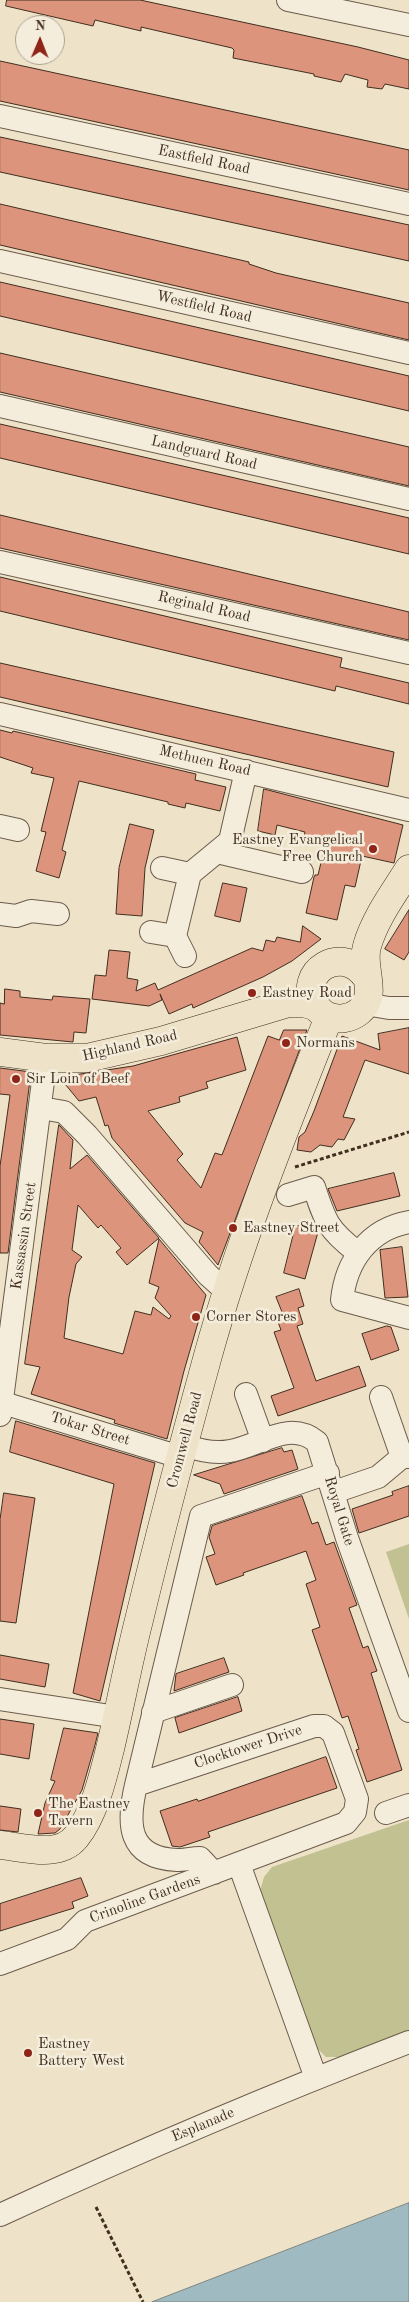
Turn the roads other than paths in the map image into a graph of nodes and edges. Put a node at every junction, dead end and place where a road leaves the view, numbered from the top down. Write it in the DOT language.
graph roads {
  1 [pos="288,0"];
  2 [pos="409,26"];
  3 [pos="0,116"];
  4 [pos="409,204"];
  5 [pos="0,262"];
  6 [pos="409,353"];
  7 [pos="0,406"];
  8 [pos="409,499"];
  9 [pos="0,562"];
  10 [pos="409,653"];
  11 [pos="0,714"];
  12 [pos="246,770"];
  13 [pos="409,810"];
  14 [pos="217,852"];
  15 [pos="162,868"];
  16 [pos="409,869"];
  17 [pos="302,872"];
  18 [pos="190,874"];
  19 [pos="0,914"];
  20 [pos="58,914"];
  21 [pos="377,920"];
  22 [pos="178,926"];
  23 [pos="151,932"];
  24 [pos="184,956"];
  25 [pos="326,966"];
  26 [pos="366,991"];
  27 [pos="409,1008"];
  28 [pos="323,1012"];
  29 [pos="229,1020"];
  30 [pos="0,1052"];
  31 [pos="46,1058"];
  32 [pos="41,1108"];
  33 [pos="288,1195"];
  34 [pos="409,1222"];
  35 [pos="357,1252"];
  36 [pos="226,1291"];
  37 [pos="409,1318"];
  38 [pos="246,1394"];
  39 [pos="381,1397"];
  40 [pos="1,1406"];
  41 [pos="263,1440"];
  42 [pos="182,1451"];
  43 [pos="406,1457"];
  44 [pos="331,1482"];
  45 [pos="232,1685"];
  46 [pos="0,1699"];
  47 [pos="409,1711"];
  48 [pos="153,1712"];
  49 [pos="118,1717"];
  50 [pos="136,1784"];
  51 [pos="409,1805"];
  52 [pos="386,1813"];
  53 [pos="0,1844"];
  54 [pos="239,1864"];
  55 [pos="214,1874"];
  56 [pos="0,1964"];
  57 [pos="409,2042"];
  58 [pos="316,2078"];
  59 [pos="0,2215"];
  1 -- 2 [label="street"];
  3 -- 4 [label="street, Eastfield Road"];
  5 -- 6 [label="street, Westfield Road"];
  7 -- 8 [label="street, Landguard Road"];
  9 -- 10 [label="street, Reginald Road"];
  11 -- 12 [label="street, Methuen Road"];
  12 -- 13 [label="street, Methuen Road"];
  12 -- 14 [label="street"];
  14 -- 17 [label="street"];
  14 -- 18 [label="street"];
  15 -- 18 [label="street"];
  16 -- 21 [label="main road"];
  18 -- 22 [label="street"];
  19 -- 20 [label="street"];
  21 -- 25 [label="main road"];
  21 -- 26 [label="main road"];
  22 -- 23 [label="street"];
  22 -- 24 [label="street"];
  25 -- 26 [label="main road"];
  25 -- 28 [label="main road"];
  25 -- 29 [label="main road, Highland Road"];
  26 -- 27 [label="street"];
  26 -- 28 [label="main road"];
  28 -- 29 [label="main road, Highland Road"];
  28 -- 36 [label="main road, Cromwell Road"];
  29 -- 31 [label="main road, Highland Road"];
  30 -- 31 [label="main road, Highland Road"];
  31 -- 32 [label="street, Kassassin Street"];
  32 -- 36 [label="street"];
  32 -- 40 [label="street, Kassassin Street"];
  33 -- 35 [label="street"];
  34 -- 35 [label="street"];
  35 -- 37 [label="street"];
  36 -- 42 [label="main road, Cromwell Road"];
  38 -- 41 [label="street"];
  39 -- 43 [label="street"];
  40 -- 42 [label="street, Tokar Street"];
  41 -- 42 [label="street, Royal Gate"];
  41 -- 44 [label="street, Royal Gate"];
  42 -- 49 [label="main road, Cromwell Road"];
  43 -- 44 [label="street"];
  44 -- 47 [label="street, Royal Gate"];
  44 -- 48 [label="street"];
  45 -- 48 [label="street"];
  46 -- 49 [label="street"];
  48 -- 50 [label="street"];
  49 -- 53 [label="main road, Cromwell Road"];
  50 -- 54 [label="street, Clocktower Drive"];
  50 -- 55 [label="street"];
  51 -- 52 [label="street"];
  54 -- 55 [label="street, Crinoline Gardens"];
  54 -- 58 [label="street"];
  55 -- 56 [label="street, Crinoline Gardens"];
  57 -- 58 [label="street, Esplanade"];
  58 -- 59 [label="street, Esplanade"];
}
